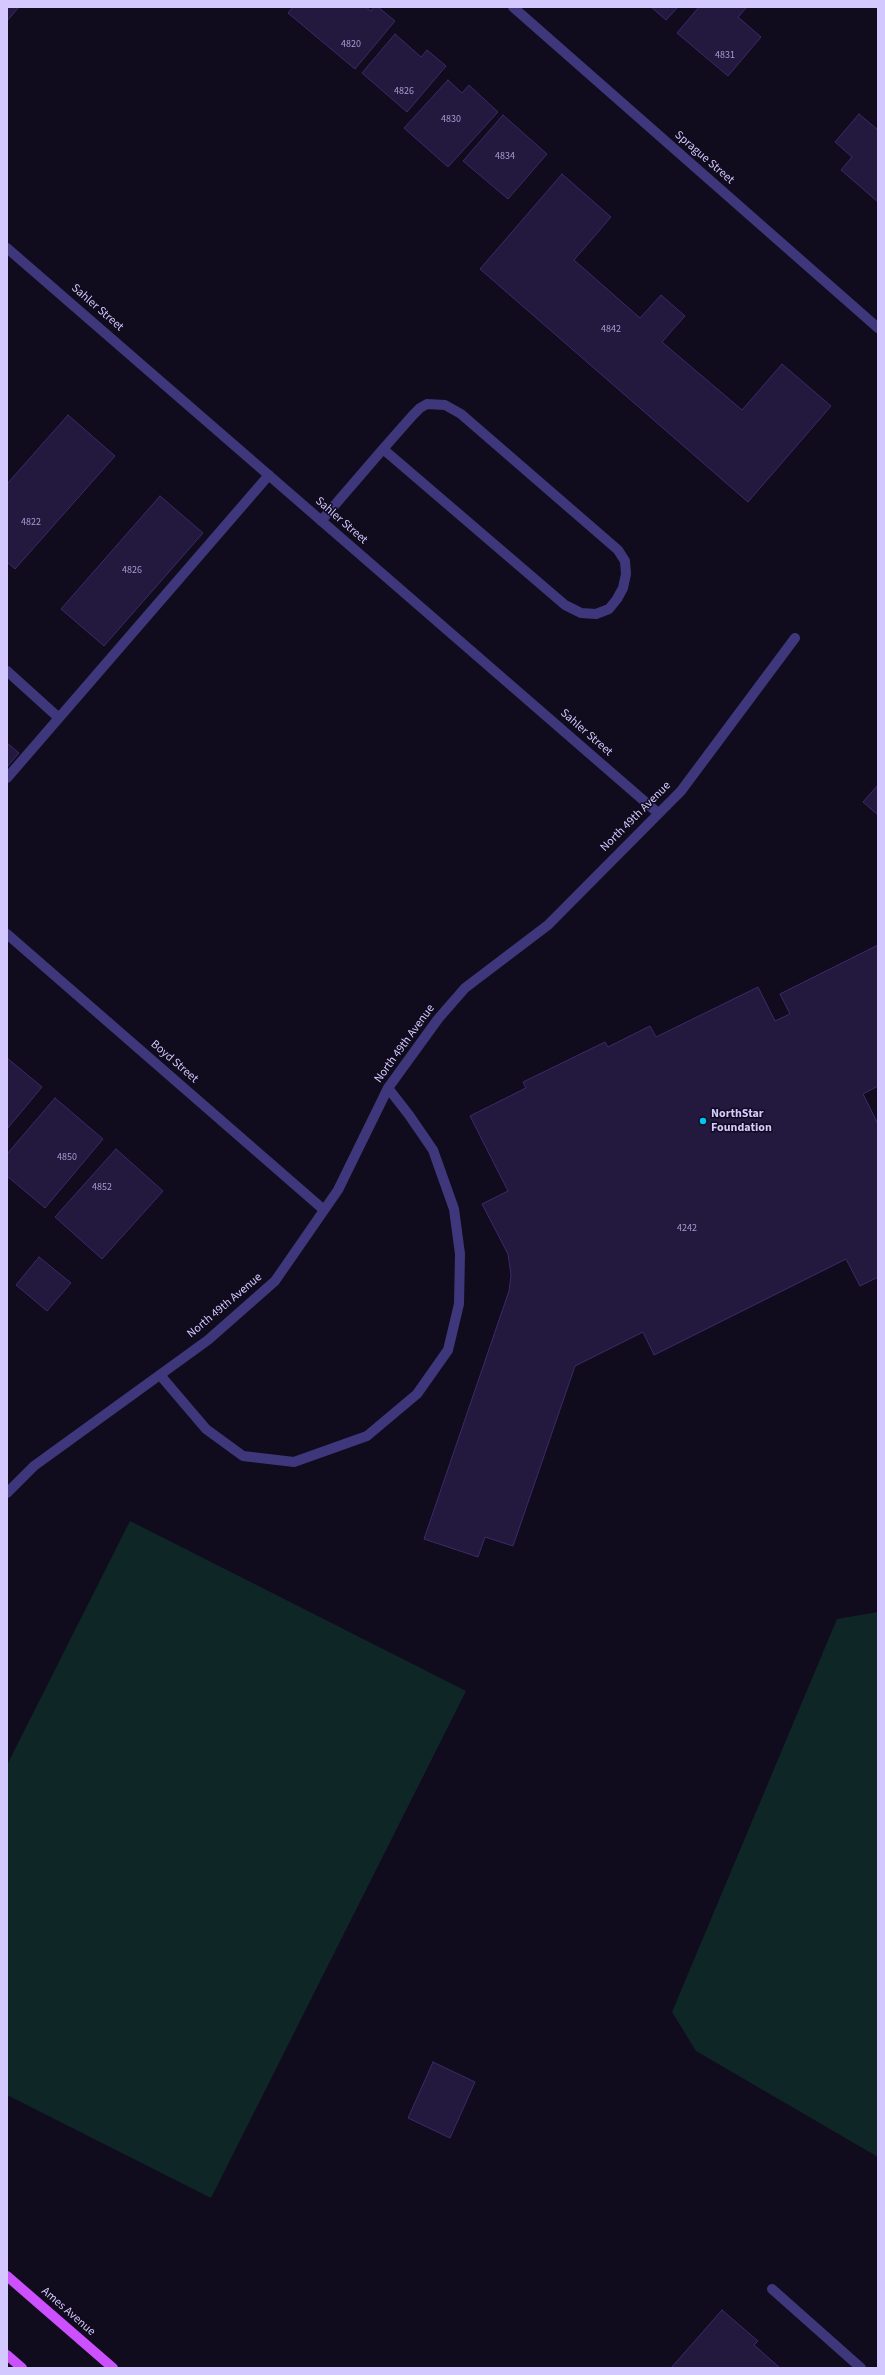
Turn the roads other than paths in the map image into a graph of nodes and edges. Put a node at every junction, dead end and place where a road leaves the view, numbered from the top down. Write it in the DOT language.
graph roads {
  1 [pos="513,7"];
  2 [pos="7,248"];
  3 [pos="878,328"];
  4 [pos="383,449"];
  5 [pos="269,475"];
  6 [pos="321,521"];
  7 [pos="795,638"];
  8 [pos="7,671"];
  9 [pos="59,718"];
  10 [pos="7,778"];
  11 [pos="658,814"];
  12 [pos="7,934"];
  13 [pos="388,1088"];
  14 [pos="324,1210"];
  15 [pos="160,1375"];
  16 [pos="7,1493"];
  17 [pos="7,2276"];
  18 [pos="772,2289"];
  19 [pos="7,2355"];
  20 [pos="22,2368"];
  21 [pos="113,2368"];
  22 [pos="861,2368"];
  1 -- 3 [label="street, Sprague Street"];
  2 -- 5 [label="street, Sahler Street"];
  4 -- 4 [label="street"];
  4 -- 6 [label="street"];
  5 -- 6 [label="street, Sahler Street"];
  5 -- 9 [label="street"];
  6 -- 11 [label="street, Sahler Street"];
  7 -- 11 [label="street, North 49th Avenue"];
  8 -- 9 [label="street"];
  9 -- 10 [label="street"];
  11 -- 13 [label="street, North 49th Avenue"];
  12 -- 14 [label="street, Boyd Street"];
  13 -- 14 [label="street, North 49th Avenue"];
  13 -- 15 [label="street"];
  14 -- 15 [label="street, North 49th Avenue"];
  15 -- 16 [label="street, North 49th Avenue"];
  17 -- 21 [label="main road, Ames Avenue"];
  18 -- 22 [label="street"];
  19 -- 20 [label="main road"];
}
